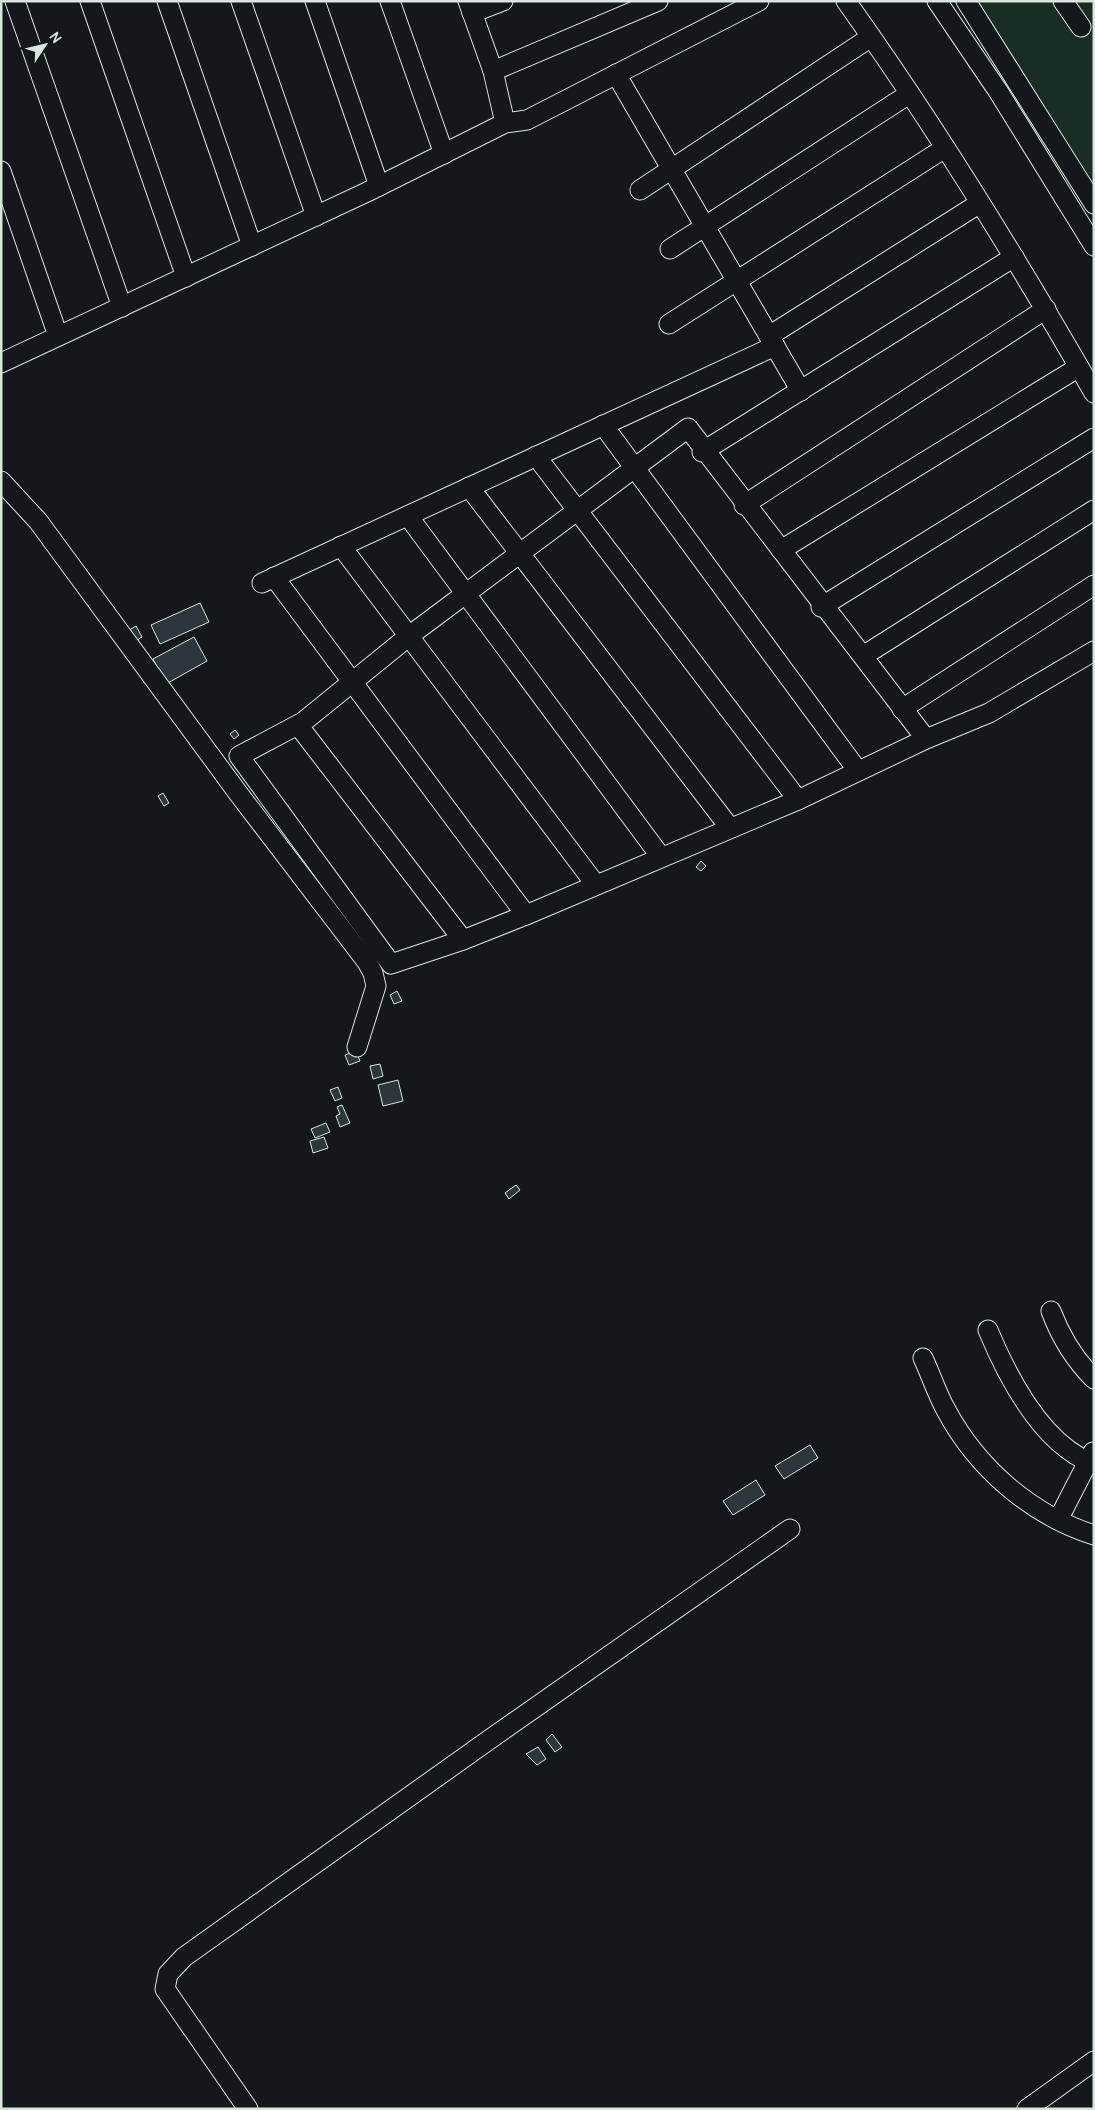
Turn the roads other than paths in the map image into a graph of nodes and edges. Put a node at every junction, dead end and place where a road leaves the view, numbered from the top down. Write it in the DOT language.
graph roads {
  1 [pos="15,1"];
  2 [pos="90,1"];
  3 [pos="167,1"];
  4 [pos="241,1"];
  5 [pos="315,1"];
  6 [pos="390,1"];
  7 [pos="503,1"];
  8 [pos="658,1"];
  9 [pos="759,1"];
  10 [pos="846,1"];
  11 [pos="937,1"];
  12 [pos="966,1"];
  13 [pos="1063,1"];
  14 [pos="470,7"];
  15 [pos="1081,27"];
  16 [pos="871,36"];
  17 [pos="493,71"];
  18 [pos="616,74"];
  19 [pos="909,94"];
  20 [pos="505,123"];
  21 [pos="945,148"];
  22 [pos="444,154"];
  23 [pos="672,169"];
  24 [pos="1,171"];
  25 [pos="379,186"];
  26 [pos="640,190"];
  27 [pos="980,203"];
  28 [pos="1094,204"];
  29 [pos="316,216"];
  30 [pos="705,226"];
  31 [pos="252,246"];
  32 [pos="1094,246"];
  33 [pos="670,249"];
  34 [pos="1014,256"];
  35 [pos="186,277"];
  36 [pos="737,280"];
  37 [pos="122,307"];
  38 [pos="1046,309"];
  39 [pos="669,324"];
  40 [pos="58,336"];
  41 [pos="772,341"];
  42 [pos="1,363"];
  43 [pos="1079,366"];
  44 [pos="801,391"];
  45 [pos="1094,393"];
  46 [pos="603,425"];
  47 [pos="1094,438"];
  48 [pos="703,451"];
  49 [pos="536,456"];
  50 [pos="635,468"];
  51 [pos="1,481"];
  52 [pos="469,487"];
  53 [pos="745,504"];
  54 [pos="1094,510"];
  55 [pos="577,511"];
  56 [pos="408,516"];
  57 [pos="341,546"];
  58 [pos="781,550"];
  59 [pos="520,554"];
  60 [pos="1094,585"];
  61 [pos="466,594"];
  62 [pos="822,606"];
  63 [pos="408,636"];
  64 [pos="1094,651"];
  65 [pos="862,656"];
  66 [pos="352,682"];
  67 [pos="902,709"];
  68 [pos="298,725"];
  69 [pos="926,739"];
  70 [pos="858,771"];
  71 [pos="798,800"];
  72 [pos="730,828"];
  73 [pos="661,857"];
  74 [pos="596,885"];
  75 [pos="526,915"];
  76 [pos="463,940"];
  77 [pos="357,1047"];
  78 [pos="1051,1311"];
  79 [pos="988,1330"];
  80 [pos="923,1358"];
  81 [pos="1094,1379"];
  82 [pos="1092,1459"];
  83 [pos="1058,1520"];
  84 [pos="790,1529"];
  85 [pos="1094,1535"];
  86 [pos="1094,2062"];
  87 [pos="248,2109"];
  88 [pos="1028,2109"];
  1 -- 37 [label="street"];
  2 -- 35 [label="street"];
  3 -- 31 [label="street"];
  4 -- 29 [label="street"];
  5 -- 25 [label="street"];
  6 -- 22 [label="street"];
  7 -- 14 [label="street"];
  8 -- 17 [label="street"];
  9 -- 18 [label="street"];
  10 -- 16 [label="street"];
  11 -- 32 [label="street"];
  12 -- 28 [label="street"];
  13 -- 15 [label="street"];
  14 -- 17 [label="street"];
  16 -- 19 [label="street"];
  16 -- 23 [label="street"];
  17 -- 20 [label="street"];
  18 -- 20 [label="street"];
  18 -- 23 [label="street"];
  19 -- 21 [label="street"];
  19 -- 30 [label="street"];
  20 -- 22 [label="street"];
  21 -- 27 [label="street"];
  21 -- 36 [label="street"];
  22 -- 25 [label="street"];
  23 -- 26 [label="street"];
  23 -- 30 [label="street"];
  24 -- 40 [label="street"];
  25 -- 29 [label="street"];
  27 -- 34 [label="street"];
  27 -- 41 [label="street"];
  29 -- 31 [label="street"];
  30 -- 33 [label="street"];
  30 -- 36 [label="street"];
  31 -- 35 [label="street"];
  34 -- 38 [label="street"];
  34 -- 44 [label="street"];
  35 -- 37 [label="street"];
  36 -- 39 [label="street"];
  36 -- 41 [label="street"];
  37 -- 40 [label="street"];
  38 -- 43 [label="street"];
  38 -- 53 [label="street"];
  40 -- 42 [label="street"];
  41 -- 44 [label="street"];
  41 -- 46 [label="street"];
  43 -- 45 [label="street"];
  43 -- 58 [label="street"];
  44 -- 48 [label="street"];
  46 -- 49 [label="street"];
  46 -- 50 [label="street"];
  47 -- 62 [label="street"];
  48 -- 50 [label="street"];
  48 -- 53 [label="street"];
  49 -- 52 [label="street"];
  49 -- 55 [label="street"];
  50 -- 55 [label="street"];
  50 -- 70 [label="street"];
  51 -- 77 [label="street"];
  52 -- 56 [label="street"];
  52 -- 59 [label="street"];
  53 -- 58 [label="street"];
  54 -- 65 [label="street"];
  55 -- 59 [label="street"];
  55 -- 71 [label="street"];
  56 -- 57 [label="street"];
  56 -- 61 [label="street"];
  57 -- 63 [label="street"];
  57 -- 66 [label="street"];
  58 -- 62 [label="street"];
  59 -- 61 [label="street"];
  59 -- 72 [label="street"];
  60 -- 67 [label="street"];
  61 -- 63 [label="street"];
  61 -- 73 [label="street"];
  62 -- 65 [label="street"];
  63 -- 66 [label="street"];
  63 -- 74 [label="street"];
  64 -- 69 [label="street"];
  65 -- 67 [label="street"];
  66 -- 68 [label="street"];
  66 -- 75 [label="street"];
  67 -- 69 [label="street"];
  68 -- 76 [label="street"];
  68 -- 76 [label="street"];
  69 -- 70 [label="street"];
  70 -- 71 [label="street"];
  71 -- 72 [label="street"];
  72 -- 73 [label="street"];
  73 -- 74 [label="street"];
  74 -- 75 [label="street"];
  75 -- 76 [label="street"];
  78 -- 81 [label="street"];
  79 -- 82 [label="street"];
  80 -- 83 [label="street"];
  82 -- 83 [label="street"];
  83 -- 85 [label="street"];
  84 -- 87 [label="street"];
  86 -- 88 [label="street"];
}
